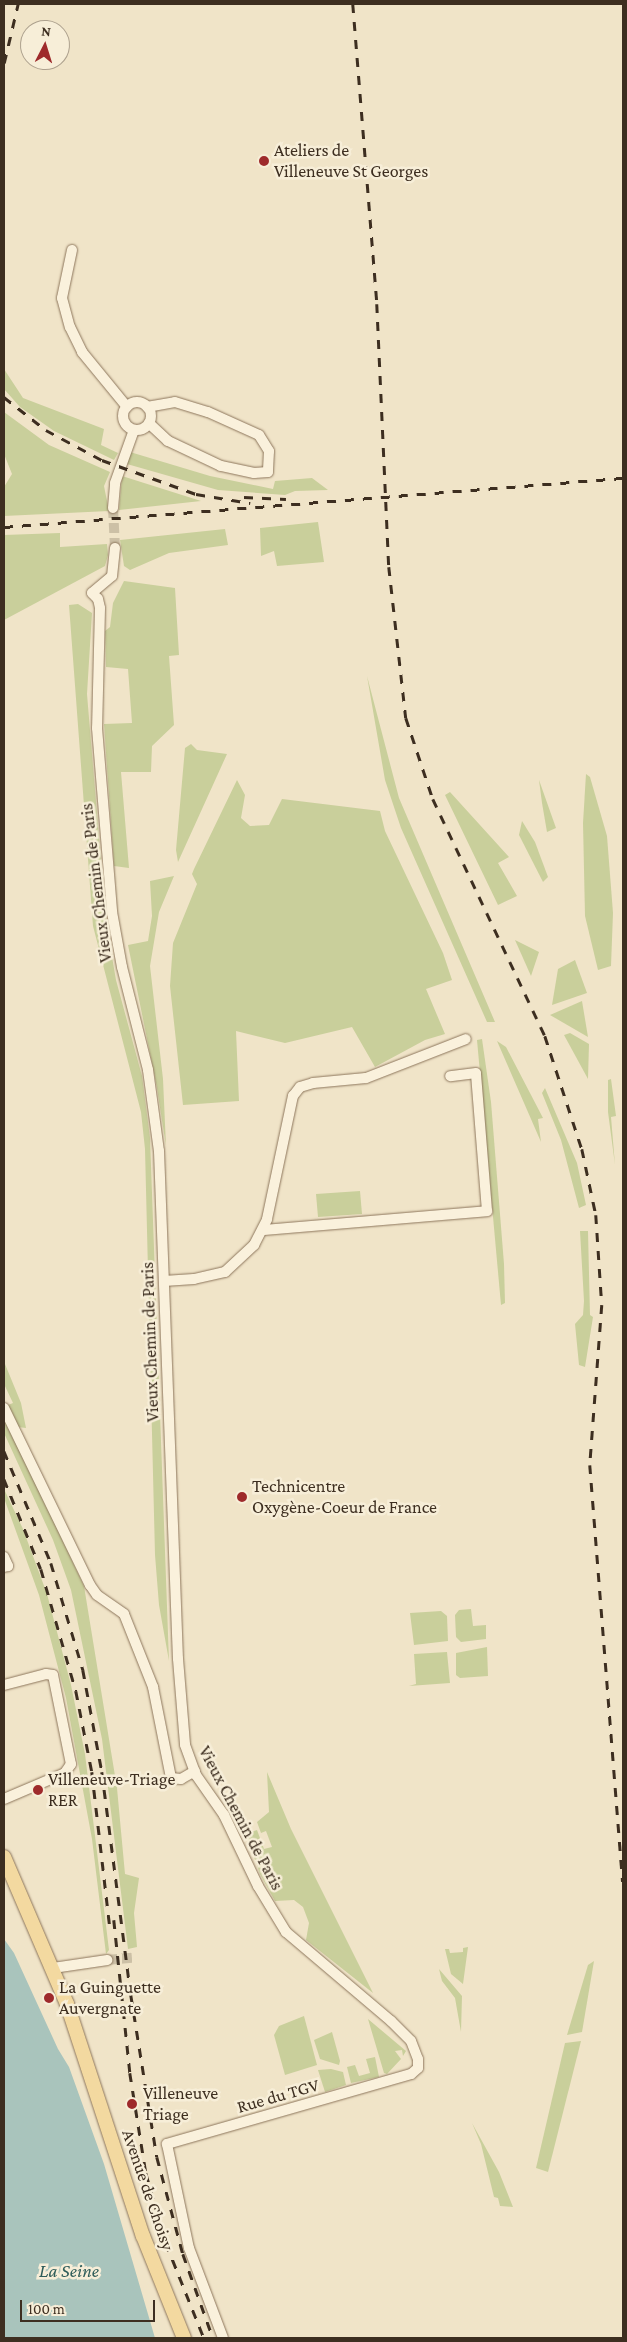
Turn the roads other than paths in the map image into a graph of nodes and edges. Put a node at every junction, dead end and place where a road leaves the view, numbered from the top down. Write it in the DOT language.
graph roads {
  1 [pos="72,250"];
  2 [pos="127,407"];
  3 [pos="147,407"];
  4 [pos="149,423"];
  5 [pos="134,430"];
  6 [pos="113,508"];
  7 [pos="115,548"];
  8 [pos="466,1040"];
  9 [pos="450,1076"];
  10 [pos="263,1230"];
  11 [pos="164,1281"];
  12 [pos="4,1408"];
  13 [pos="4,1685"];
  14 [pos="194,1771"];
  15 [pos="4,1799"];
  16 [pos="4,1857"];
  17 [pos="107,1960"];
  18 [pos="53,1968"];
  19 [pos="418,2068"];
  20 [pos="184,2338"];
  21 [pos="223,2338"];
  1 -- 2 [label="street"];
  2 -- 3 [label="street"];
  2 -- 5 [label="street"];
  3 -- 4 [label="street"];
  3 -- 4 [label="street"];
  4 -- 5 [label="street"];
  5 -- 6 [label="street"];
  7 -- 11 [label="street, Vieux Chemin de Paris"];
  8 -- 10 [label="street"];
  9 -- 10 [label="street"];
  10 -- 11 [label="street"];
  11 -- 14 [label="street, Vieux Chemin de Paris"];
  12 -- 14 [label="street"];
  13 -- 15 [label="street"];
  14 -- 19 [label="street, Vieux Chemin de Paris"];
  16 -- 18 [label="main road, Avenue de Choisy"];
  17 -- 18 [label="street"];
  18 -- 20 [label="main road, Avenue de Choisy"];
  19 -- 21 [label="street, Rue du TGV"];
}
